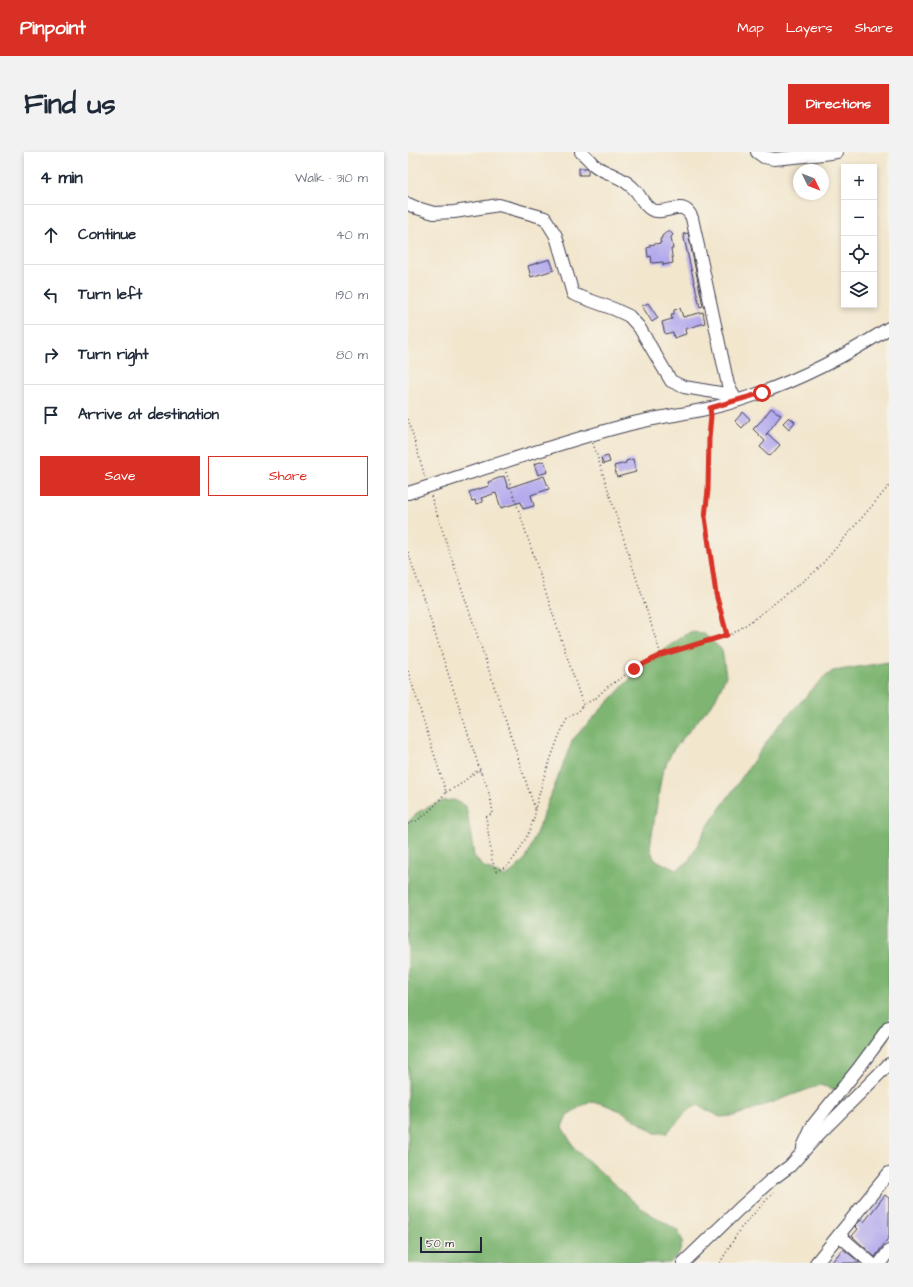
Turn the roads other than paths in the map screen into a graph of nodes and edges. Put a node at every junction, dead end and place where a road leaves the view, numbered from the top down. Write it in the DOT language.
graph roads {
  1 [pos="581,152"];
  2 [pos="757,152"];
  3 [pos="837,152"];
  4 [pos="408,204"];
  5 [pos="889,328"];
  6 [pos="736,400"];
  7 [pos="408,493"];
  8 [pos="889,1028"];
  9 [pos="889,1064"];
  10 [pos="800,1155"];
  11 [pos="889,1173"];
  12 [pos="839,1235"];
  13 [pos="889,1252"];
  14 [pos="683,1263"];
  15 [pos="816,1263"];
  16 [pos="871,1263"];
  17 [pos="880,1263"];
  1 -- 6 [label="street"];
  2 -- 3 [label="street"];
  4 -- 6 [label="street"];
  5 -- 6 [label="street"];
  6 -- 7 [label="street"];
  8 -- 10 [label="street"];
  9 -- 10 [label="street"];
  10 -- 14 [label="street"];
  11 -- 12 [label="street"];
  12 -- 15 [label="street"];
  12 -- 16 [label="street"];
  13 -- 17 [label="street"];
}
